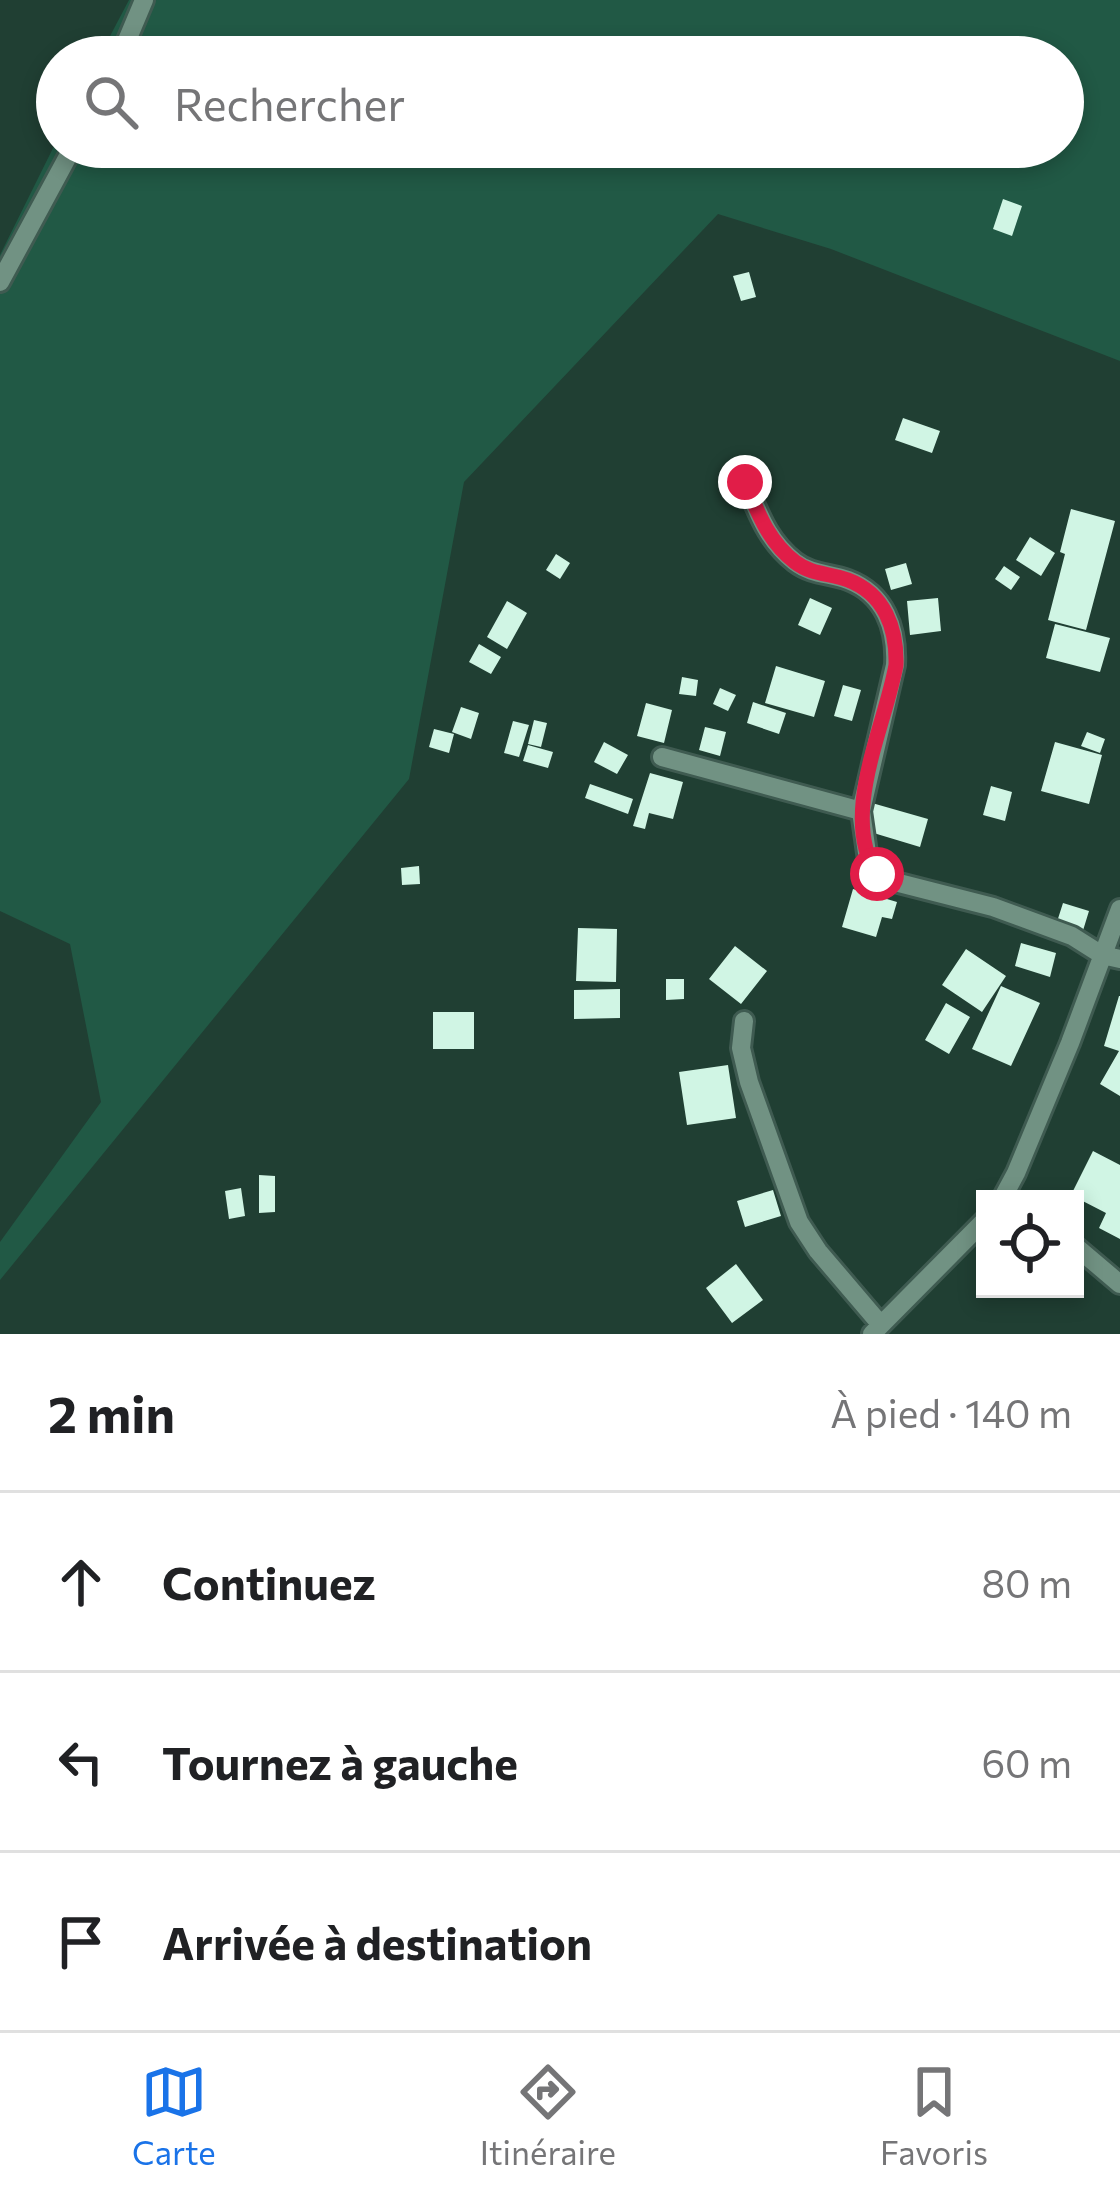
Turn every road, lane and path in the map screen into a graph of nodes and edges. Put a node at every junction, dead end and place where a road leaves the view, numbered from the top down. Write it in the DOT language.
graph roads {
  1 [pos="144,0"];
  2 [pos="129,36"];
  3 [pos="62,168"];
  4 [pos="0,282"];
  5 [pos="745,482"];
  6 [pos="662,757"];
  7 [pos="861,812"];
  8 [pos="1120,909"];
  9 [pos="1111,957"];
  10 [pos="744,1022"];
  11 [pos="1012,1190"];
  12 [pos="976,1229"];
  13 [pos="1084,1254"];
  14 [pos="1120,1285"];
  15 [pos="876,1329"];
  1 -- 2 [label="street"];
  3 -- 4 [label="street"];
  5 -- 7 [label="street"];
  6 -- 7 [label="street"];
  7 -- 9 [label="street"];
  8 -- 9 [label="street"];
  9 -- 11 [label="street"];
  10 -- 15 [label="street"];
  12 -- 15 [label="street"];
  13 -- 14 [label="street"];
}
